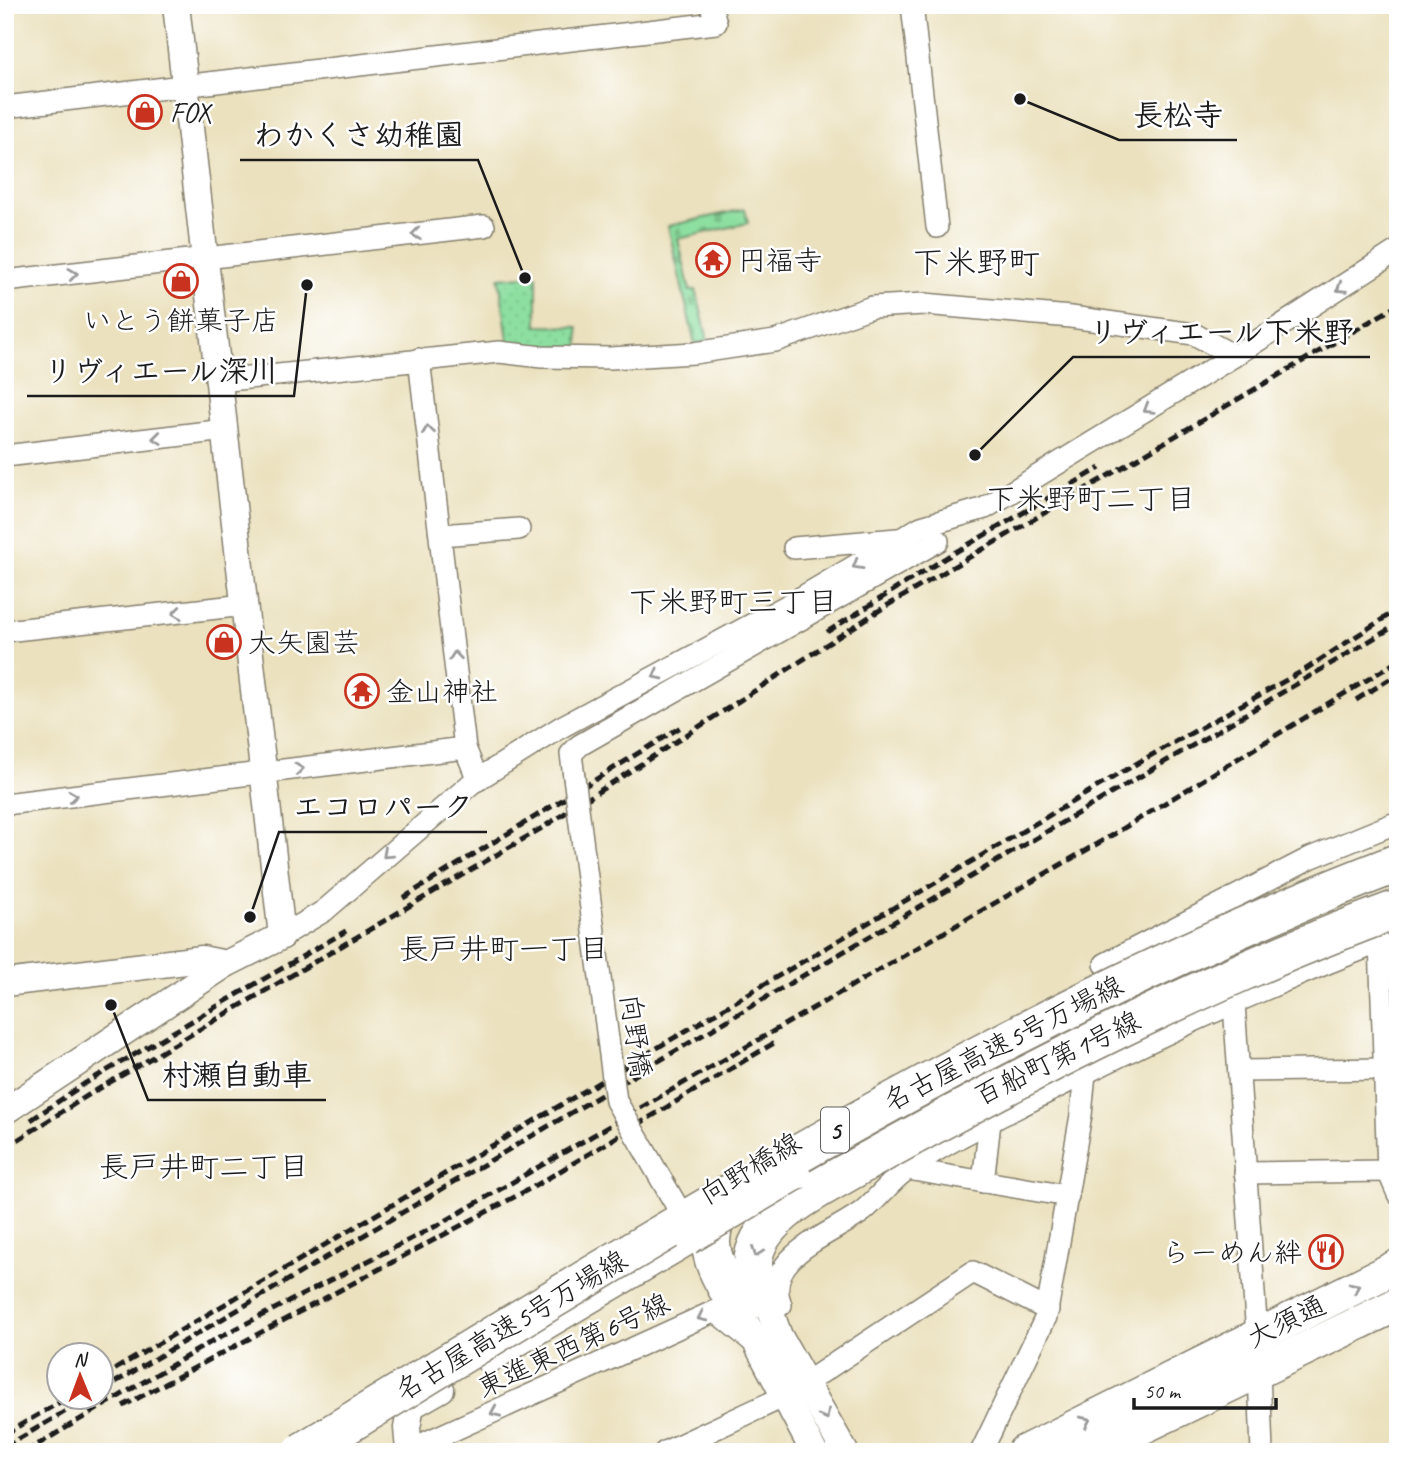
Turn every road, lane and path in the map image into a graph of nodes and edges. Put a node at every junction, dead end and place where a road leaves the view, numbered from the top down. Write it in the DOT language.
graph roads {
  1 [pos="176,5"];
  2 [pos="912,5"];
  3 [pos="714,14"];
  4 [pos="185,86"];
  5 [pos="5,107"];
  6 [pos="484,226"];
  7 [pos="937,227"];
  8 [pos="1398,250"];
  9 [pos="205,258"];
  10 [pos="5,281"];
  11 [pos="1234,356"];
  12 [pos="419,359"];
  13 [pos="219,381"];
  14 [pos="225,430"];
  15 [pos="5,456"];
  16 [pos="519,528"];
  17 [pos="441,535"];
  18 [pos="902,539"];
  19 [pos="938,541"];
  20 [pos="794,548"];
  21 [pos="245,606"];
  22 [pos="5,631"];
  23 [pos="465,748"];
  24 [pos="264,773"];
  25 [pos="478,780"];
  26 [pos="5,804"];
  27 [pos="1398,822"];
  28 [pos="1398,838"];
  29 [pos="1398,863"];
  30 [pos="1253,887"];
  31 [pos="1398,890"];
  32 [pos="1398,909"];
  33 [pos="282,936"];
  34 [pos="1389,939"];
  35 [pos="1217,959"];
  36 [pos="226,964"];
  37 [pos="1105,964"];
  38 [pos="1284,982"];
  39 [pos="5,983"];
  40 [pos="1390,997"];
  41 [pos="1234,1004"];
  42 [pos="1384,1069"];
  43 [pos="1239,1071"];
  44 [pos="1085,1073"];
  45 [pos="5,1111"];
  46 [pos="990,1122"];
  47 [pos="1391,1156"];
  48 [pos="907,1168"];
  49 [pos="1245,1173"];
  50 [pos="983,1182"];
  51 [pos="1398,1194"];
  52 [pos="1068,1196"];
  53 [pos="688,1241"];
  54 [pos="1398,1266"];
  55 [pos="757,1290"];
  56 [pos="1398,1304"];
  57 [pos="1048,1310"];
  58 [pos="1257,1336"];
  59 [pos="767,1341"];
  60 [pos="1259,1371"];
  61 [pos="807,1382"];
  62 [pos="783,1397"];
  63 [pos="408,1445"];
  64 [pos="302,1452"];
  65 [pos="346,1452"];
  66 [pos="665,1452"];
  67 [pos="814,1452"];
  68 [pos="845,1452"];
  69 [pos="981,1452"];
  70 [pos="1024,1452"];
  71 [pos="1091,1452"];
  72 [pos="1262,1452"];
  1 -- 4 [label="street"];
  2 -- 7 [label="street"];
  3 -- 4 [label="street"];
  4 -- 5 [label="street"];
  4 -- 9 [label="street"];
  6 -- 9 [label="street, one-way"];
  8 -- 11 [label="street, one-way"];
  10 -- 9 [label="street, one-way"];
  9 -- 13 [label="street"];
  11 -- 12 [label="street"];
  11 -- 18 [label="street, one-way"];
  12 -- 13 [label="street"];
  17 -- 12 [label="street, one-way"];
  13 -- 14 [label="street"];
  14 -- 15 [label="street, one-way"];
  14 -- 21 [label="street"];
  16 -- 17 [label="street"];
  23 -- 17 [label="street, one-way"];
  18 -- 20 [label="street"];
  18 -- 25 [label="street, one-way"];
  19 -- 53 [label="street, 向野橋, bridge"];
  21 -- 22 [label="street, one-way"];
  21 -- 24 [label="street"];
  24 -- 23 [label="street, one-way"];
  23 -- 25 [label="street"];
  26 -- 24 [label="street, one-way"];
  24 -- 33 [label="street"];
  25 -- 33 [label="street, one-way"];
  27 -- 30 [label="street"];
  28 -- 55 [label="highway"];
  29 -- 64 [label="highway, 名古屋高速5号万場線 / 5, bridge"];
  30 -- 35 [label="street"];
  30 -- 37 [label="street"];
  31 -- 65 [label="highway, 名古屋高速5号万場線 / 5"];
  32 -- 55 [label="highway, one-way, bridge"];
  33 -- 36 [label="street"];
  34 -- 38 [label="street, 百船町第1号線"];
  34 -- 40 [label="street"];
  35 -- 38 [label="street"];
  35 -- 53 [label="street, 向野橋線, bridge"];
  36 -- 39 [label="street"];
  36 -- 45 [label="street"];
  38 -- 41 [label="street, 百船町第1号線"];
  40 -- 42 [label="street"];
  41 -- 43 [label="street"];
  41 -- 44 [label="street, 百船町第1号線"];
  42 -- 43 [label="street"];
  42 -- 47 [label="street"];
  43 -- 49 [label="street"];
  44 -- 46 [label="street, 百船町第1号線"];
  44 -- 52 [label="street"];
  46 -- 48 [label="street, 百船町第1号線"];
  46 -- 50 [label="street"];
  47 -- 49 [label="street"];
  47 -- 51 [label="street"];
  48 -- 50 [label="street"];
  48 -- 55 [label="street"];
  49 -- 58 [label="street"];
  50 -- 52 [label="street"];
  52 -- 57 [label="street"];
  53 -- 63 [label="street, 向野橋線"];
  58 -- 54 [label="main road, 大須通, one-way"];
  55 -- 59 [label="street"];
  55 -- 59 [label="street"];
  56 -- 60 [label="main road, 大須通"];
  57 -- 61 [label="street"];
  57 -- 69 [label="street"];
  70 -- 58 [label="main road, 大須通, one-way"];
  59 -- 61 [label="street"];
  59 -- 62 [label="street"];
  59 -- 63 [label="street, 東進東西第6号線, one-way"];
  60 -- 71 [label="main road, 大須通"];
  60 -- 72 [label="street"];
  61 -- 68 [label="street, one-way"];
  62 -- 66 [label="street"];
  62 -- 67 [label="street"];
}
